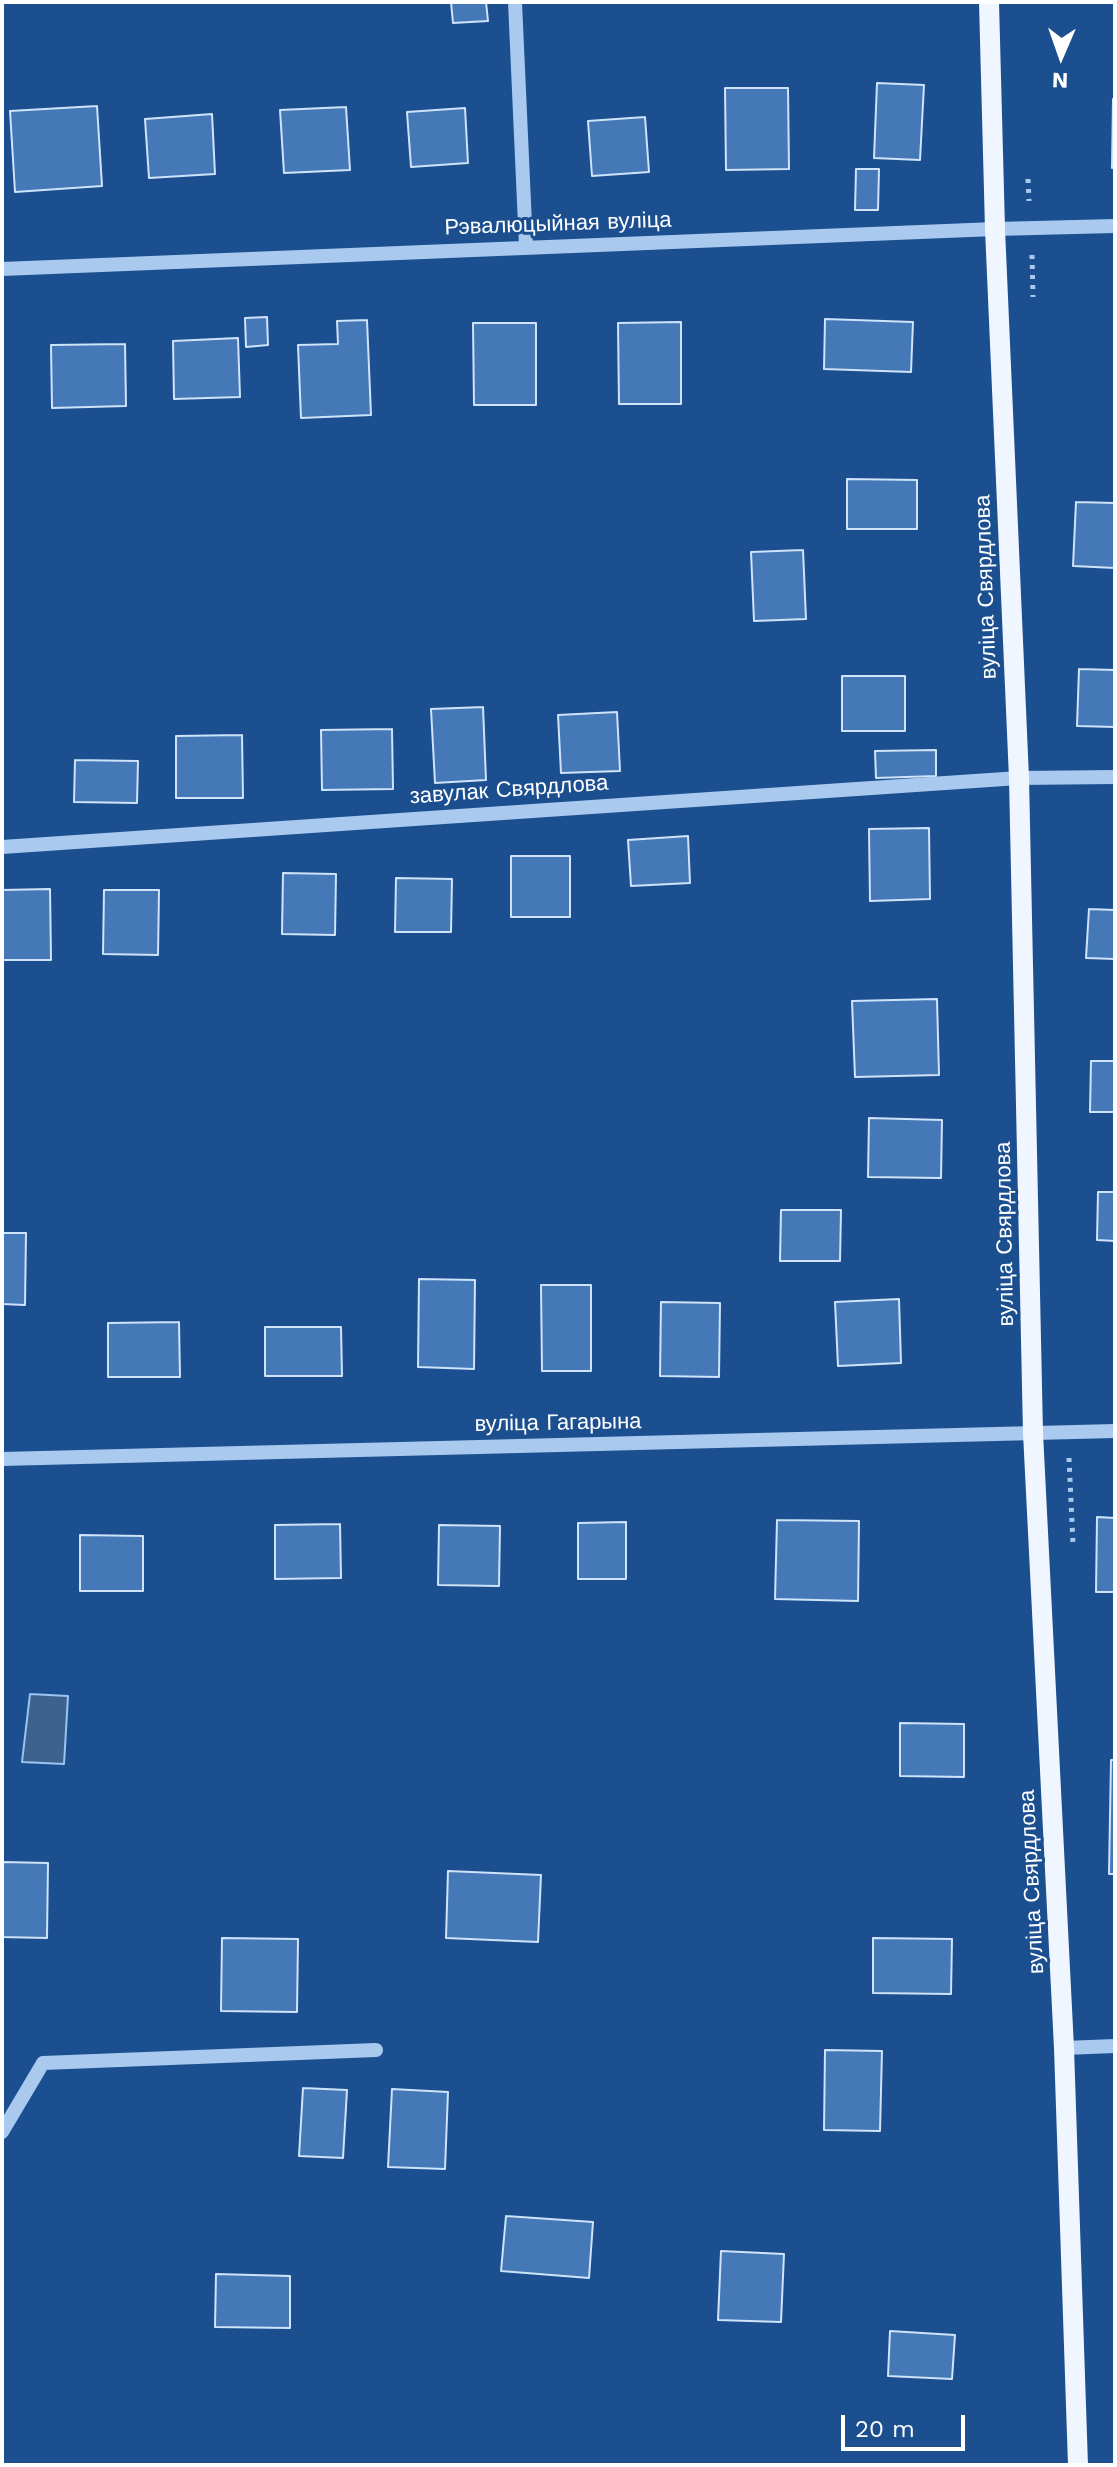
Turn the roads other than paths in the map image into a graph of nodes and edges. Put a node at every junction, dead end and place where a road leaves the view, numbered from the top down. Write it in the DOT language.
graph roads {
  1 [pos="515,2"];
  2 [pos="989,2"];
  3 [pos="1115,226"];
  4 [pos="995,229"];
  5 [pos="526,247"];
  6 [pos="2,269"];
  7 [pos="1115,777"];
  8 [pos="1019,778"];
  9 [pos="2,847"];
  10 [pos="1115,1431"];
  11 [pos="1033,1433"];
  12 [pos="2,1459"];
  13 [pos="1115,2046"];
  14 [pos="1064,2048"];
  15 [pos="376,2050"];
  16 [pos="2,2132"];
  17 [pos="1078,2465"];
  1 -- 5 [label="street"];
  2 -- 4 [label="main road, вуліца Свярдлова"];
  3 -- 4 [label="street, Рэвалюцыйная вуліца"];
  4 -- 5 [label="street, Рэвалюцыйная вуліца"];
  4 -- 8 [label="main road, вуліца Свярдлова"];
  5 -- 6 [label="street, Рэвалюцыйная вуліца"];
  7 -- 8 [label="street, завулак Свярдлова"];
  8 -- 9 [label="street, завулак Свярдлова"];
  8 -- 11 [label="main road, вуліца Свярдлова"];
  10 -- 11 [label="street, вуліца Гагарына"];
  11 -- 12 [label="street, вуліца Гагарына"];
  11 -- 14 [label="main road, вуліца Свярдлова"];
  13 -- 14 [label="street"];
  14 -- 17 [label="main road, вуліца Свярдлова"];
  15 -- 16 [label="street"];
}
